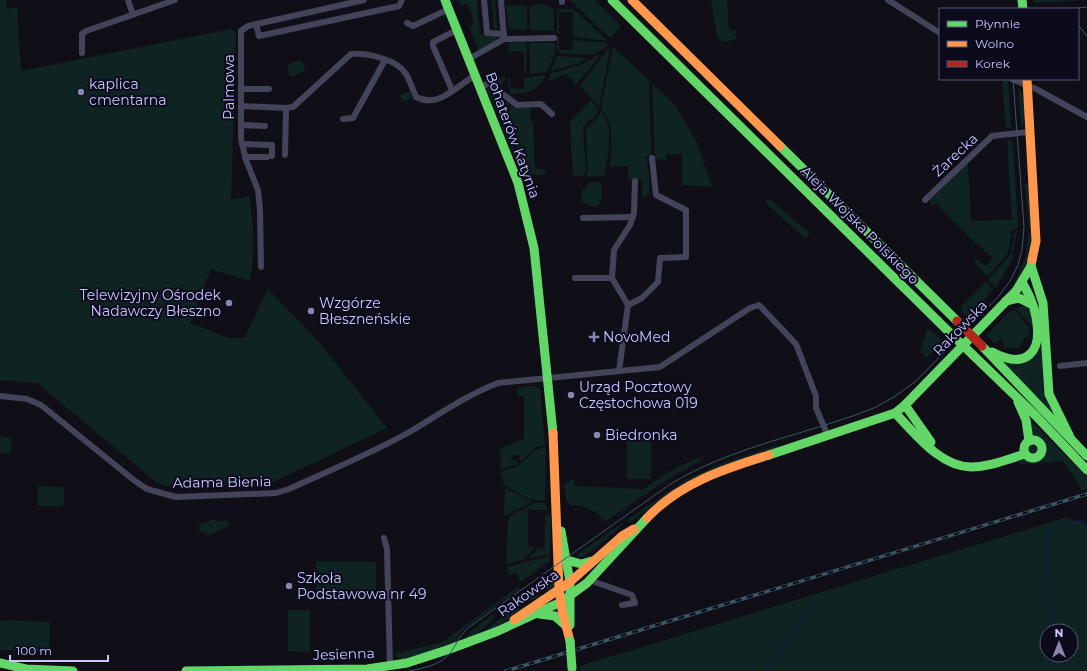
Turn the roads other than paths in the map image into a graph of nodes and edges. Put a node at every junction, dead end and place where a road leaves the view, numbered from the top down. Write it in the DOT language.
graph roads {
  1 [pos="128,0"];
  2 [pos="175,0"];
  3 [pos="364,0"];
  4 [pos="402,0"];
  5 [pos="445,0"];
  6 [pos="484,0"];
  7 [pos="501,0"];
  8 [pos="612,0"];
  9 [pos="632,0"];
  10 [pos="888,0"];
  11 [pos="449,10"];
  12 [pos="133,14"];
  13 [pos="407,23"];
  14 [pos="256,24"];
  15 [pos="457,30"];
  16 [pos="939,32"];
  17 [pos="504,36"];
  18 [pos="554,38"];
  19 [pos="82,53"];
  20 [pos="470,59"];
  21 [pos="385,60"];
  22 [pos="476,75"];
  23 [pos="1017,80"];
  24 [pos="1027,82"];
  25 [pos="481,87"];
  26 [pos="241,88"];
  27 [pos="269,89"];
  28 [pos="452,90"];
  29 [pos="241,106"];
  30 [pos="286,108"];
  31 [pos="552,114"];
  32 [pos="1087,117"];
  33 [pos="343,119"];
  34 [pos="241,125"];
  35 [pos="266,126"];
  36 [pos="1028,132"];
  37 [pos="242,144"];
  38 [pos="285,155"];
  39 [pos="245,157"];
  40 [pos="652,158"];
  41 [pos="635,181"];
  42 [pos="925,200"];
  43 [pos="633,217"];
  44 [pos="583,218"];
  45 [pos="1030,266"];
  46 [pos="261,267"];
  47 [pos="575,278"];
  48 [pos="612,278"];
  49 [pos="1022,282"];
  50 [pos="1040,291"];
  51 [pos="1006,301"];
  52 [pos="1031,304"];
  53 [pos="628,305"];
  54 [pos="982,346"];
  55 [pos="1087,363"];
  56 [pos="1060,366"];
  57 [pos="619,371"];
  58 [pos="547,379"];
  59 [pos="1013,394"];
  60 [pos="0,396"];
  61 [pos="906,405"];
  62 [pos="895,413"];
  63 [pos="828,436"];
  64 [pos="1070,437"];
  65 [pos="1029,441"];
  66 [pos="938,453"];
  67 [pos="1025,454"];
  68 [pos="1087,456"];
  69 [pos="1087,470"];
  70 [pos="557,512"];
  71 [pos="640,524"];
  72 [pos="384,538"];
  73 [pos="597,559"];
  74 [pos="567,560"];
  75 [pos="591,579"];
  76 [pos="570,582"];
  77 [pos="559,589"];
  78 [pos="570,595"];
  79 [pos="561,602"];
  80 [pos="622,605"];
  81 [pos="536,615"];
  82 [pos="566,626"];
  83 [pos="498,632"];
  84 [pos="570,640"];
  85 [pos="0,662"];
  86 [pos="390,666"];
  87 [pos="572,669"];
  88 [pos="72,671"];
  89 [pos="186,671"];
  1 -- 12 [label="street"];
  2 -- 12 [label="street"];
  3 -- 14 [label="street, Palmowa"];
  4 -- 14 [label="street"];
  5 -- 11 [label="street, Bohaterów Katynia"];
  6 -- 17 [label="street"];
  7 -- 17 [label="street"];
  8 -- 59 [label="street, Aleja Wojska Polskiego, bridge"];
  9 -- 54 [label="street, Aleja Wojska Polskiego, bridge"];
  10 -- 16 [label="street"];
  11 -- 13 [label="street"];
  11 -- 15 [label="street, Bohaterów Katynia"];
  12 -- 19 [label="street"];
  14 -- 26 [label="street, Palmowa"];
  15 -- 20 [label="street, Bohaterów Katynia"];
  15 -- 28 [label="street"];
  17 -- 18 [label="street"];
  17 -- 20 [label="street"];
  20 -- 22 [label="street, Bohaterów Katynia"];
  21 -- 28 [label="street"];
  21 -- 30 [label="street"];
  21 -- 33 [label="street"];
  22 -- 25 [label="street, Bohaterów Katynia"];
  22 -- 28 [label="street"];
  23 -- 24 [label="street"];
  24 -- 32 [label="street"];
  24 -- 36 [label="street, Rakowska"];
  25 -- 31 [label="street"];
  25 -- 58 [label="street, Bohaterów Katynia"];
  26 -- 27 [label="street"];
  26 -- 29 [label="street, Palmowa"];
  29 -- 30 [label="street"];
  29 -- 34 [label="street, Palmowa"];
  30 -- 38 [label="street"];
  34 -- 35 [label="street"];
  34 -- 37 [label="street, Palmowa"];
  36 -- 42 [label="street, Żarecka"];
  36 -- 45 [label="street, Rakowska"];
  37 -- 39 [label="street, Palmowa"];
  37 -- 39 [label="street"];
  39 -- 46 [label="street, Palmowa"];
  40 -- 53 [label="street"];
  41 -- 43 [label="street"];
  43 -- 44 [label="street"];
  43 -- 48 [label="street"];
  45 -- 49 [label="street, Rakowska"];
  45 -- 50 [label="street"];
  47 -- 48 [label="street"];
  48 -- 53 [label="street"];
  49 -- 50 [label="street"];
  49 -- 51 [label="street, Rakowska"];
  49 -- 52 [label="street"];
  50 -- 64 [label="street"];
  51 -- 52 [label="street"];
  51 -- 61 [label="street, Rakowska"];
  52 -- 54 [label="street"];
  53 -- 57 [label="street"];
  54 -- 64 [label="street, Aleja Wojska Polskiego"];
  55 -- 56 [label="street"];
  57 -- 58 [label="street"];
  57 -- 63 [label="street"];
  58 -- 60 [label="street, Adama Bienia"];
  58 -- 70 [label="street, Bohaterów Katynia"];
  59 -- 65 [label="street"];
  59 -- 69 [label="street, Aleja Wojska Polskiego"];
  61 -- 62 [label="street, Rakowska"];
  61 -- 66 [label="street"];
  62 -- 63 [label="street, Rakowska"];
  62 -- 66 [label="street"];
  63 -- 71 [label="street, Rakowska"];
  64 -- 68 [label="street, Aleja Wojska Polskiego"];
  65 -- 67 [label="street"];
  65 -- 67 [label="street"];
  66 -- 67 [label="street"];
  70 -- 74 [label="street, Bohaterów Katynia"];
  70 -- 77 [label="street, Bohaterów Katynia"];
  71 -- 73 [label="street, Rakowska"];
  71 -- 75 [label="street, Rakowska"];
  72 -- 86 [label="street"];
  73 -- 74 [label="street"];
  73 -- 76 [label="street, Rakowska"];
  74 -- 76 [label="street, Bohaterów Katynia"];
  75 -- 78 [label="street, Rakowska"];
  75 -- 80 [label="street"];
  76 -- 77 [label="street, Rakowska"];
  76 -- 78 [label="street, Bohaterów Katynia"];
  77 -- 79 [label="street, Bohaterów Katynia"];
  77 -- 83 [label="street, Rakowska"];
  78 -- 79 [label="street, Rakowska"];
  78 -- 84 [label="street, Bohaterów Katynia"];
  79 -- 81 [label="street, Rakowska"];
  79 -- 82 [label="street, Bohaterów Katynia"];
  81 -- 82 [label="street"];
  81 -- 83 [label="street, Rakowska"];
  82 -- 84 [label="street, Bohaterów Katynia"];
  83 -- 86 [label="street, Jesienna"];
  84 -- 87 [label="street, Bohaterów Katynia, bridge"];
  85 -- 88 [label="street"];
  86 -- 89 [label="street, Jesienna"];
}
